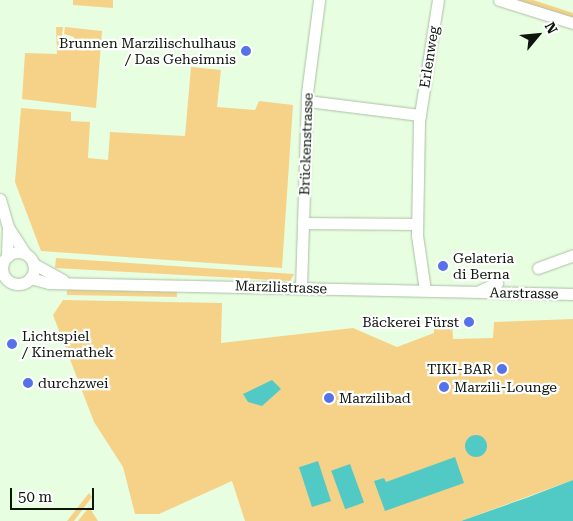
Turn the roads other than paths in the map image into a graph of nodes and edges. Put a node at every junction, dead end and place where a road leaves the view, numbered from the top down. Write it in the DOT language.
graph roads {
  1 [pos="319,0"];
  2 [pos="438,0"];
  3 [pos="498,0"];
  4 [pos="573,23"];
  5 [pos="307,101"];
  6 [pos="420,115"];
  7 [pos="0,199"];
  8 [pos="303,222"];
  9 [pos="416,224"];
  10 [pos="8,227"];
  11 [pos="24,253"];
  12 [pos="573,255"];
  13 [pos="3,263"];
  14 [pos="34,264"];
  15 [pos="538,268"];
  16 [pos="30,278"];
  17 [pos="63,280"];
  18 [pos="5,283"];
  19 [pos="497,283"];
  20 [pos="301,288"];
  21 [pos="425,290"];
  22 [pos="475,292"];
  23 [pos="573,294"];
  1 -- 5 [label="street, Brückenstrasse"];
  2 -- 6 [label="street, Erlenweg"];
  3 -- 4 [label="street"];
  5 -- 6 [label="street"];
  5 -- 8 [label="street, Brückenstrasse"];
  6 -- 9 [label="street, Erlenweg"];
  7 -- 10 [label="street"];
  8 -- 9 [label="street"];
  8 -- 20 [label="street, Brückenstrasse"];
  9 -- 21 [label="street, Erlenweg"];
  10 -- 11 [label="street"];
  10 -- 13 [label="street"];
  11 -- 13 [label="street"];
  11 -- 14 [label="street"];
  12 -- 15 [label="street"];
  13 -- 18 [label="street"];
  14 -- 16 [label="street"];
  14 -- 17 [label="street, Marzilistrasse"];
  16 -- 17 [label="street, Marzilistrasse"];
  16 -- 18 [label="street"];
  17 -- 20 [label="street, Marzilistrasse"];
  19 -- 22 [label="street, Marzilistrasse"];
  20 -- 21 [label="street, Marzilistrasse"];
  21 -- 22 [label="street, Marzilistrasse"];
  22 -- 23 [label="street, Aarstrasse"];
}
